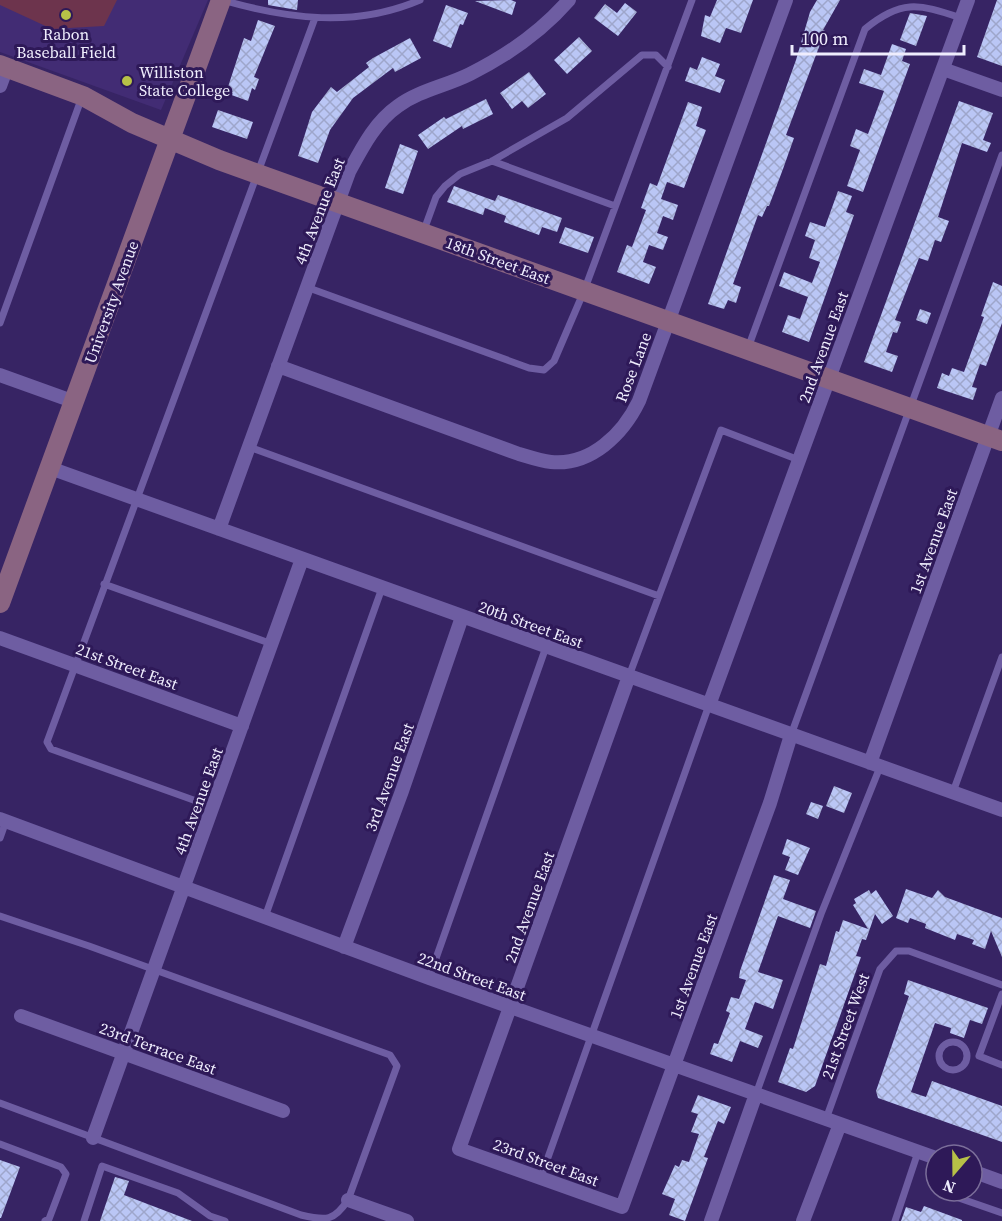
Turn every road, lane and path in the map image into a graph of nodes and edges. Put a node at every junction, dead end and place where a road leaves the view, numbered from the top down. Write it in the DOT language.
graph roads {
  1 [pos="222,0"];
  2 [pos="420,0"];
  3 [pos="569,0"];
  4 [pos="692,0"];
  5 [pos="786,0"];
  6 [pos="968,0"];
  7 [pos="315,18"];
  8 [pos="961,18"];
  9 [pos="3,66"];
  10 [pos="668,67"];
  11 [pos="944,69"];
  12 [pos="0,86"];
  13 [pos="1002,90"];
  14 [pos="83,96"];
  15 [pos="170,139"];
  16 [pos="1002,155"];
  17 [pos="492,161"];
  18 [pos="257,173"];
  19 [pos="339,202"];
  20 [pos="615,206"];
  21 [pos="424,233"];
  22 [pos="309,288"];
  23 [pos="584,291"];
  24 [pos="668,322"];
  25 [pos="0,323"];
  26 [pos="747,350"];
  27 [pos="278,366"];
  28 [pos="0,375"];
  29 [pos="829,379"];
  30 [pos="1002,398"];
  31 [pos="75,402"];
  32 [pos="911,408"];
  33 [pos="995,438"];
  34 [pos="249,447"];
  35 [pos="799,460"];
  36 [pos="50,468"];
  37 [pos="136,499"];
  38 [pos="219,529"];
  39 [pos="302,559"];
  40 [pos="104,584"];
  41 [pos="382,588"];
  42 [pos="659,596"];
  43 [pos="0,603"];
  44 [pos="462,616"];
  45 [pos="0,638"];
  46 [pos="272,644"];
  47 [pos="546,647"];
  48 [pos="1002,657"];
  49 [pos="75,665"];
  50 [pos="629,676"];
  51 [pos="709,705"];
  52 [pos="242,726"];
  53 [pos="792,735"];
  54 [pos="875,765"];
  55 [pos="952,793"];
  56 [pos="213,807"];
  57 [pos="1002,810"];
  58 [pos="3,820"];
  59 [pos="0,838"];
  60 [pos="184,887"];
  61 [pos="0,916"];
  62 [pos="265,917"];
  63 [pos="344,947"];
  64 [pos="154,969"];
  65 [pos="429,978"];
  66 [pos="1002,985"];
  67 [pos="1002,994"];
  68 [pos="510,1007"];
  69 [pos="21,1016"];
  70 [pos="593,1037"];
  71 [pos="966,1052"];
  72 [pos="124,1054"];
  73 [pos="979,1056"];
  74 [pos="1002,1065"];
  75 [pos="675,1066"];
  76 [pos="756,1094"];
  77 [pos="0,1103"];
  78 [pos="283,1111"];
  79 [pos="826,1119"];
  80 [pos="840,1124"];
  81 [pos="93,1138"];
  82 [pos="0,1144"];
  83 [pos="459,1149"];
  84 [pos="918,1152"];
  85 [pos="924,1154"];
  86 [pos="984,1175"];
  87 [pos="541,1177"];
  88 [pos="1002,1182"];
  89 [pos="348,1200"];
  90 [pos="973,1203"];
  91 [pos="622,1207"];
  92 [pos="1002,1213"];
  93 [pos="45,1221"];
  94 [pos="84,1221"];
  95 [pos="225,1221"];
  96 [pos="408,1221"];
  97 [pos="711,1221"];
  98 [pos="803,1221"];
  99 [pos="895,1221"];
  1 -- 7 [label="lane"];
  1 -- 15 [label="street, University Avenue"];
  2 -- 7 [label="lane"];
  3 -- 19 [label="street, 4th Avenue East"];
  4 -- 10 [label="lane"];
  5 -- 24 [label="street, Rose Lane"];
  6 -- 8 [label="street, 2nd Avenue East"];
  7 -- 18 [label="lane"];
  8 -- 11 [label="street, 2nd Avenue East"];
  8 -- 26 [label="lane"];
  9 -- 12 [label="street"];
  9 -- 14 [label="street, 18th Street East"];
  10 -- 17 [label="lane"];
  10 -- 20 [label="lane"];
  11 -- 13 [label="street"];
  11 -- 29 [label="street, 2nd Avenue East"];
  14 -- 15 [label="street, 18th Street East"];
  14 -- 25 [label="lane"];
  15 -- 18 [label="street, 18th Street East"];
  15 -- 31 [label="street, University Avenue"];
  16 -- 32 [label="lane"];
  17 -- 20 [label="lane"];
  17 -- 21 [label="lane"];
  18 -- 19 [label="street, 18th Street East"];
  18 -- 37 [label="lane"];
  19 -- 21 [label="street, 18th Street East"];
  19 -- 22 [label="street, 4th Avenue East"];
  20 -- 23 [label="lane"];
  21 -- 23 [label="street, 18th Street East"];
  22 -- 23 [label="lane"];
  22 -- 27 [label="street, 4th Avenue East"];
  23 -- 24 [label="street, 18th Street East"];
  24 -- 26 [label="street, 18th Street East"];
  24 -- 27 [label="street, Rose Lane"];
  26 -- 29 [label="street, 18th Street East"];
  27 -- 34 [label="street, 4th Avenue East"];
  28 -- 31 [label="street"];
  29 -- 32 [label="street, 18th Street East"];
  29 -- 35 [label="street, 2nd Avenue East"];
  30 -- 33 [label="street, 1st Avenue East"];
  31 -- 36 [label="street, University Avenue"];
  32 -- 33 [label="street, 18th Street East"];
  32 -- 53 [label="lane"];
  33 -- 54 [label="street, 1st Avenue East"];
  34 -- 38 [label="street, 4th Avenue East"];
  34 -- 42 [label="lane"];
  35 -- 42 [label="lane"];
  35 -- 51 [label="street, 2nd Avenue East"];
  36 -- 37 [label="street, 20th Street East"];
  36 -- 43 [label="street, University Avenue"];
  37 -- 38 [label="street, 20th Street East"];
  37 -- 40 [label="lane"];
  38 -- 39 [label="street, 20th Street East"];
  39 -- 41 [label="street, 20th Street East"];
  39 -- 46 [label="street, 4th Avenue East"];
  40 -- 46 [label="lane"];
  40 -- 49 [label="lane"];
  41 -- 44 [label="street, 20th Street East"];
  41 -- 62 [label="lane"];
  42 -- 50 [label="lane"];
  44 -- 47 [label="street, 20th Street East"];
  44 -- 63 [label="street, 3rd Avenue East"];
  45 -- 49 [label="street, 21st Street East"];
  46 -- 52 [label="street, 4th Avenue East"];
  47 -- 50 [label="street, 20th Street East"];
  47 -- 65 [label="lane"];
  48 -- 55 [label="lane"];
  49 -- 52 [label="street, 21st Street East"];
  49 -- 56 [label="lane"];
  50 -- 51 [label="street, 20th Street East"];
  50 -- 68 [label="street, 2nd Avenue East"];
  51 -- 53 [label="street, 20th Street East"];
  51 -- 70 [label="lane"];
  52 -- 56 [label="street, 4th Avenue East"];
  53 -- 54 [label="street, 20th Street East"];
  53 -- 75 [label="street, 1st Avenue East"];
  54 -- 55 [label="street, 20th Street East"];
  54 -- 76 [label="lane"];
  55 -- 57 [label="street, 20th Street East"];
  56 -- 60 [label="street, 4th Avenue East"];
  58 -- 59 [label="lane"];
  58 -- 60 [label="street, 22nd Street East"];
  60 -- 62 [label="street, 22nd Street East"];
  60 -- 64 [label="street, 4th Avenue East"];
  61 -- 64 [label="lane"];
  62 -- 63 [label="street, 22nd Street East"];
  63 -- 65 [label="street, 22nd Street East"];
  64 -- 72 [label="street, 4th Avenue East"];
  64 -- 89 [label="lane"];
  65 -- 68 [label="street, 22nd Street East"];
  66 -- 79 [label="lane, 21st Street West"];
  67 -- 73 [label="lane"];
  68 -- 70 [label="street, 22nd Street East"];
  68 -- 83 [label="street, 2nd Avenue East"];
  69 -- 72 [label="street, 23rd Terrace East"];
  70 -- 75 [label="street, 22nd Street East"];
  70 -- 87 [label="lane"];
  71 -- 71 [label="lane"];
  71 -- 73 [label="lane"];
  72 -- 78 [label="street, 23rd Terrace East"];
  72 -- 81 [label="street, 4th Avenue East"];
  73 -- 74 [label="lane"];
  75 -- 76 [label="street, 22nd Street East"];
  75 -- 91 [label="street, 1st Avenue East"];
  76 -- 79 [label="street, 22nd Street East"];
  76 -- 97 [label="street"];
  77 -- 81 [label="lane"];
  79 -- 80 [label="street, 22nd Street East"];
  80 -- 84 [label="street, 22nd Street East"];
  80 -- 98 [label="street"];
  81 -- 89 [label="lane"];
  82 -- 93 [label="lane"];
  83 -- 87 [label="street, 23rd Street East"];
  84 -- 85 [label="street, 22nd Street East"];
  84 -- 99 [label="lane"];
  86 -- 88 [label="street"];
  87 -- 91 [label="street, 23rd Street East"];
  89 -- 96 [label="street"];
  90 -- 92 [label="lane"];
  94 -- 95 [label="lane"];
}
